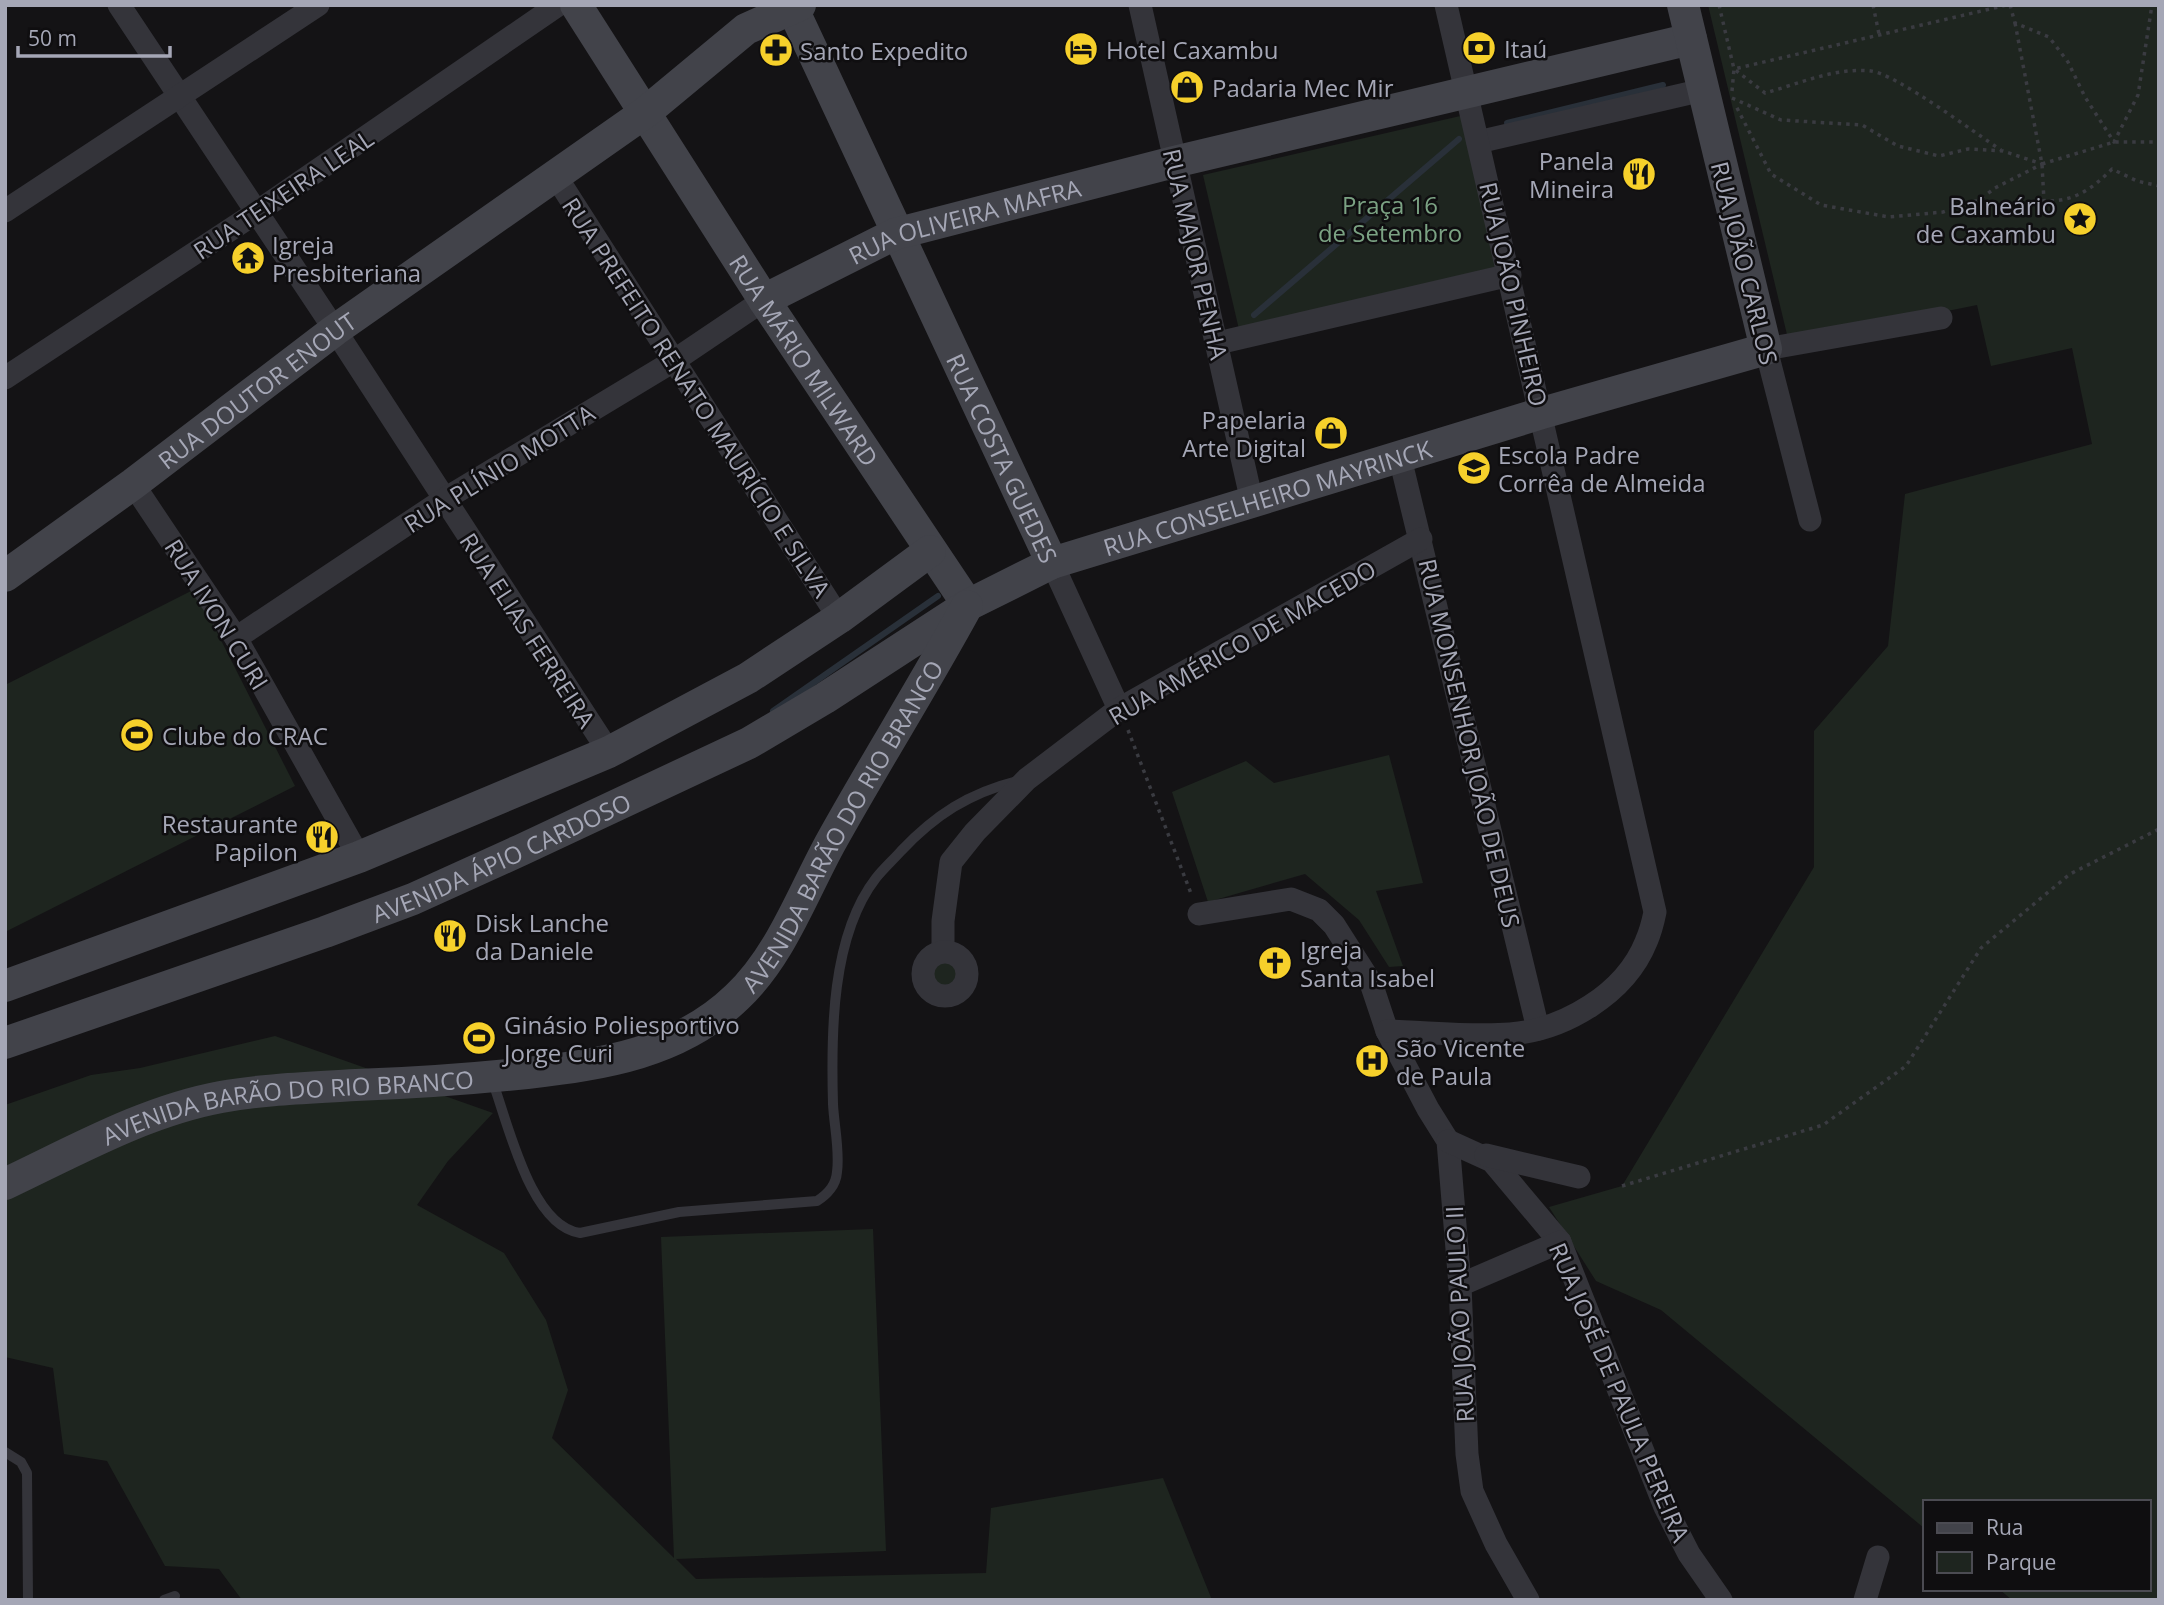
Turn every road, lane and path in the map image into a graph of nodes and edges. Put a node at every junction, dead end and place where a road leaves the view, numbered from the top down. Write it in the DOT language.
graph roads {
  1 [pos="119,5"];
  2 [pos="318,5"];
  3 [pos="558,5"];
  4 [pos="576,5"];
  5 [pos="1140,5"];
  6 [pos="1446,5"];
  7 [pos="1683,5"];
  8 [pos="1719,5"];
  9 [pos="1873,5"];
  10 [pos="2008,5"];
  11 [pos="2152,5"];
  12 [pos="794,6"];
  13 [pos="746,17"];
  14 [pos="2015,23"];
  15 [pos="1879,34"];
  16 [pos="1691,39"];
  17 [pos="1734,69"];
  18 [pos="1467,92"];
  19 [pos="1717,94"];
  20 [pos="181,95"];
  21 [pos="646,112"];
  22 [pos="1478,142"];
  23 [pos="2114,142"];
  24 [pos="2159,142"];
  25 [pos="2003,151"];
  26 [pos="1174,162"];
  27 [pos="2042,164"];
  28 [pos="555,175"];
  29 [pos="2159,186"];
  30 [pos="1979,200"];
  31 [pos="2045,201"];
  32 [pos="5,211"];
  33 [pos="257,212"];
  34 [pos="895,234"];
  35 [pos="1510,275"];
  36 [pos="764,300"];
  37 [pos="1941,318"];
  38 [pos="335,330"];
  39 [pos="1218,343"];
  40 [pos="1766,349"];
  41 [pos="672,362"];
  42 [pos="5,379"];
  43 [pos="1542,413"];
  44 [pos="1400,458"];
  45 [pos="133,484"];
  46 [pos="443,500"];
  47 [pos="1252,502"];
  48 [pos="1811,520"];
  49 [pos="1421,539"];
  50 [pos="930,551"];
  51 [pos="1052,563"];
  52 [pos="5,576"];
  53 [pos="968,605"];
  54 [pos="839,618"];
  55 [pos="236,638"];
  56 [pos="1119,709"];
  57 [pos="608,752"];
  58 [pos="1027,779"];
  59 [pos="2159,829"];
  60 [pos="359,857"];
  61 [pos="1199,914"];
  62 [pos="943,951"];
  63 [pos="5,986"];
  64 [pos="1538,1029"];
  65 [pos="1387,1031"];
  66 [pos="5,1043"];
  67 [pos="491,1077"];
  68 [pos="1448,1141"];
  69 [pos="1480,1153"];
  70 [pos="1579,1177"];
  71 [pos="5,1184"];
  72 [pos="1622,1186"];
  73 [pos="1560,1242"];
  74 [pos="1460,1285"];
  75 [pos="5,1452"];
  76 [pos="1878,1557"];
  77 [pos="29,1600"];
  78 [pos="1528,1600"];
  79 [pos="1721,1600"];
  80 [pos="1865,1600"];
  1 -- 20 [label="street, RUA ELIAS FERREIRA"];
  2 -- 20 [label="street"];
  3 -- 33 [label="street, RUA TEIXEIRA LEAL"];
  4 -- 21 [label="street, RUA MÁRIO MILWARD"];
  5 -- 26 [label="street, RUA MAJOR PENHA"];
  6 -- 18 [label="street, RUA JOÃO PINHEIRO"];
  7 -- 16 [label="street, RUA JOÃO CARLOS"];
  8 -- 17 [label="path"];
  9 -- 15 [label="path"];
  10 -- 14 [label="path"];
  10 -- 15 [label="path"];
  11 -- 23 [label="path"];
  12 -- 13 [label="street, RUA DOUTOR ENOUT"];
  12 -- 34 [label="street, RUA COSTA GUEDES"];
  13 -- 21 [label="street, RUA DOUTOR ENOUT"];
  14 -- 23 [label="path"];
  14 -- 27 [label="path"];
  15 -- 17 [label="path"];
  16 -- 18 [label="street, RUA OLIVEIRA MAFRA"];
  16 -- 19 [label="street, RUA JOÃO CARLOS"];
  17 -- 19 [label="path"];
  17 -- 25 [label="path"];
  18 -- 22 [label="street, RUA JOÃO PINHEIRO"];
  18 -- 26 [label="street, RUA OLIVEIRA MAFRA"];
  19 -- 22 [label="street"];
  19 -- 25 [label="path"];
  19 -- 30 [label="path"];
  19 -- 40 [label="street, RUA JOÃO CARLOS"];
  20 -- 32 [label="street"];
  20 -- 33 [label="street, RUA ELIAS FERREIRA"];
  21 -- 28 [label="street, RUA DOUTOR ENOUT"];
  21 -- 36 [label="street, RUA MÁRIO MILWARD"];
  22 -- 35 [label="street, RUA JOÃO PINHEIRO"];
  23 -- 24 [label="path"];
  23 -- 27 [label="path"];
  25 -- 27 [label="path"];
  26 -- 34 [label="street, RUA OLIVEIRA MAFRA"];
  26 -- 39 [label="street, RUA MAJOR PENHA"];
  27 -- 30 [label="path"];
  27 -- 31 [label="path"];
  28 -- 38 [label="street, RUA DOUTOR ENOUT"];
  28 -- 41 [label="street, RUA PREFEITO RENATO MAURÍCIO E SILVA"];
  29 -- 31 [label="path"];
  30 -- 31 [label="path"];
  33 -- 38 [label="street, RUA ELIAS FERREIRA"];
  33 -- 42 [label="street, RUA TEIXEIRA LEAL"];
  34 -- 36 [label="street, RUA OLIVEIRA MAFRA"];
  34 -- 51 [label="street, RUA COSTA GUEDES"];
  35 -- 39 [label="street"];
  35 -- 43 [label="street, RUA JOÃO PINHEIRO"];
  36 -- 41 [label="street, RUA PLÍNIO MOTTA"];
  36 -- 50 [label="street, RUA MÁRIO MILWARD"];
  37 -- 40 [label="street, RUA CONSELHEIRO MAYRINCK"];
  38 -- 45 [label="street, RUA DOUTOR ENOUT"];
  38 -- 46 [label="street, RUA ELIAS FERREIRA"];
  39 -- 47 [label="street, RUA MAJOR PENHA"];
  40 -- 43 [label="street, RUA CONSELHEIRO MAYRINCK"];
  40 -- 48 [label="street, RUA JOÃO CARLOS"];
  41 -- 46 [label="street, RUA PLÍNIO MOTTA"];
  41 -- 54 [label="street, RUA PREFEITO RENATO MAURÍCIO E SILVA"];
  43 -- 44 [label="street, RUA CONSELHEIRO MAYRINCK"];
  43 -- 64 [label="street, RUA JOÃO PINHEIRO"];
  44 -- 47 [label="street, RUA CONSELHEIRO MAYRINCK"];
  44 -- 49 [label="street, RUA MONSENHOR JOÃO DE DEUS"];
  45 -- 52 [label="street, RUA DOUTOR ENOUT"];
  45 -- 55 [label="street, RUA IVON CURI"];
  46 -- 55 [label="street, RUA PLÍNIO MOTTA"];
  46 -- 57 [label="street, RUA ELIAS FERREIRA"];
  47 -- 51 [label="street, RUA CONSELHEIRO MAYRINCK"];
  49 -- 56 [label="street, RUA AMÉRICO DE MACEDO"];
  49 -- 64 [label="street, RUA MONSENHOR JOÃO DE DEUS"];
  50 -- 53 [label="street, RUA MÁRIO MILWARD"];
  50 -- 54 [label="street"];
  51 -- 53 [label="street, RUA CONSELHEIRO MAYRINCK"];
  51 -- 56 [label="street, RUA COSTA GUEDES"];
  53 -- 66 [label="street, AVENIDA ÁPIO CARDOSO"];
  53 -- 67 [label="street, AVENIDA BARÃO DO RIO BRANCO"];
  54 -- 57 [label="street"];
  55 -- 60 [label="street, RUA IVON CURI"];
  56 -- 58 [label="street, RUA AMÉRICO DE MACEDO"];
  56 -- 61 [label="path"];
  57 -- 60 [label="street"];
  58 -- 62 [label="street, RUA AMÉRICO DE MACEDO"];
  58 -- 67 [label="lane"];
  59 -- 72 [label="path"];
  60 -- 63 [label="street"];
  61 -- 65 [label="street, RUA JOÃO PAULO II"];
  64 -- 65 [label="street"];
  65 -- 68 [label="street, RUA JOÃO PAULO II"];
  67 -- 71 [label="street, AVENIDA BARÃO DO RIO BRANCO"];
  68 -- 69 [label="street, RUA JOSÉ DE PAULA PEREIRA"];
  68 -- 74 [label="street, RUA JOÃO PAULO II"];
  69 -- 70 [label="street"];
  69 -- 73 [label="street, RUA JOSÉ DE PAULA PEREIRA"];
  73 -- 74 [label="street"];
  73 -- 79 [label="street, RUA JOSÉ DE PAULA PEREIRA"];
  74 -- 78 [label="street, RUA JOÃO PAULO II"];
  75 -- 77 [label="lane"];
  76 -- 80 [label="street"];
}
